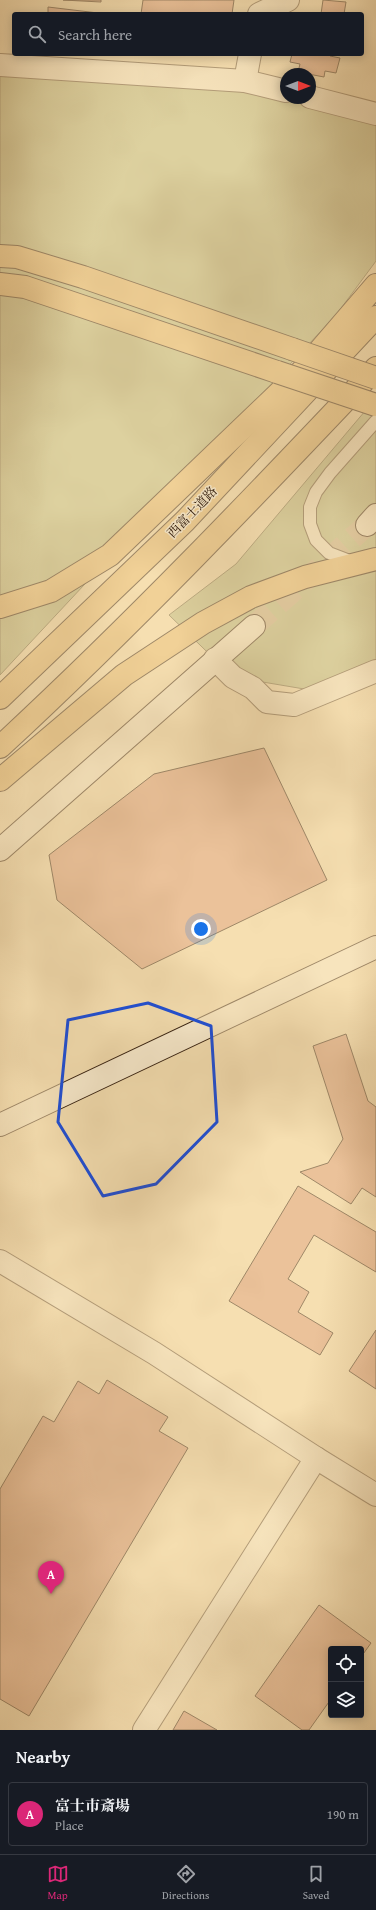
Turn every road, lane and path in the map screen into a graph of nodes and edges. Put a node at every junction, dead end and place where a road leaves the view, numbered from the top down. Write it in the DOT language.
graph roads {
  1 [pos="259,0"];
  2 [pos="288,0"];
  3 [pos="258,12"];
  4 [pos="262,12"];
  5 [pos="250,56"];
  6 [pos="0,65"];
  7 [pos="245,81"];
  8 [pos="280,90"];
  9 [pos="316,99"];
  10 [pos="376,114"];
  11 [pos="0,256"];
  12 [pos="0,284"];
  13 [pos="376,286"];
  14 [pos="376,317"];
  15 [pos="376,368"];
  16 [pos="376,378"];
  17 [pos="376,405"];
  18 [pos="376,421"];
  19 [pos="366,561"];
  20 [pos="0,607"];
  21 [pos="254,626"];
  22 [pos="215,659"];
  23 [pos="376,671"];
  24 [pos="0,698"];
  25 [pos="0,747"];
  26 [pos="0,780"];
  27 [pos="0,850"];
  28 [pos="376,947"];
  29 [pos="0,1125"];
  30 [pos="0,1261"];
  31 [pos="316,1458"];
  32 [pos="376,1495"];
  33 [pos="144,1730"];
  1 -- 3 [label="street"];
  2 -- 4 [label="street"];
  5 -- 7 [label="street"];
  6 -- 7 [label="street"];
  7 -- 8 [label="street"];
  9 -- 10 [label="street"];
  11 -- 16 [label="highway, bridge"];
  12 -- 17 [label="highway, bridge"];
  13 -- 20 [label="highway"];
  14 -- 24 [label="highway, 西富士道路"];
  15 -- 25 [label="highway"];
  18 -- 19 [label="lane"];
  19 -- 26 [label="highway"];
  21 -- 22 [label="street"];
  22 -- 23 [label="street"];
  22 -- 27 [label="street"];
  28 -- 29 [label="street"];
  30 -- 31 [label="street"];
  31 -- 32 [label="street"];
  31 -- 33 [label="street"];
}
